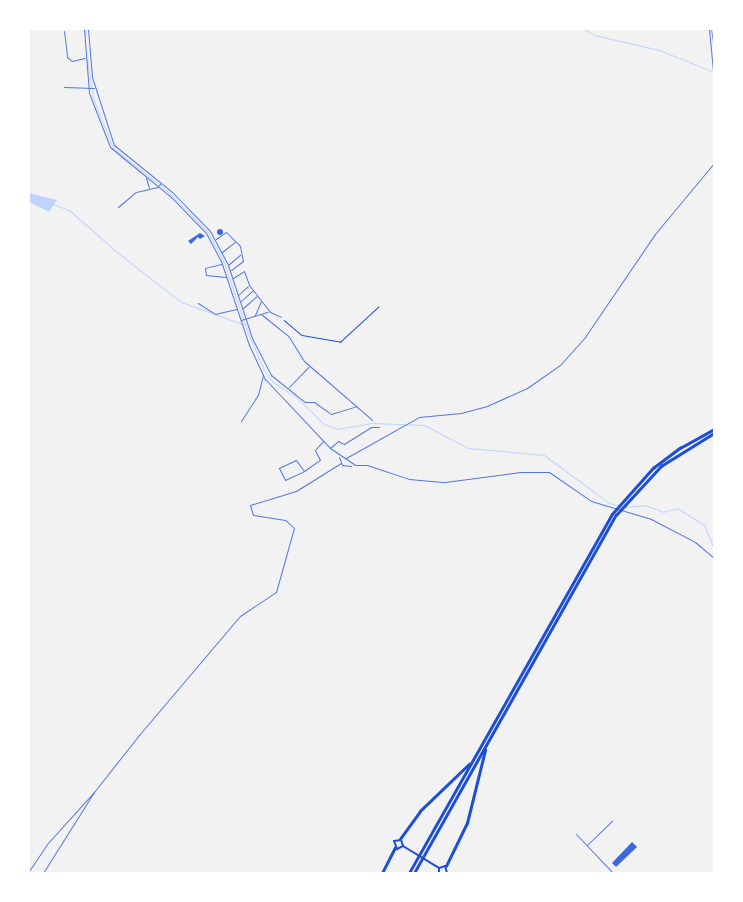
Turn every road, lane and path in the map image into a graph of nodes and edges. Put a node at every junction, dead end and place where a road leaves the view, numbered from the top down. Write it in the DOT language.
graph roads {
  1 [pos="84,29"];
  2 [pos="88,29"];
  3 [pos="709,29"];
  4 [pos="64,31"];
  5 [pos="84,58"];
  6 [pos="714,80"];
  7 [pos="64,87"];
  8 [pos="89,89"];
  9 [pos="94,89"];
  10 [pos="714,163"];
  11 [pos="146,178"];
  12 [pos="159,185"];
  13 [pos="149,188"];
  14 [pos="118,207"];
  15 [pos="211,237"];
  16 [pos="216,240"];
  17 [pos="236,242"];
  18 [pos="222,252"];
  19 [pos="241,254"];
  20 [pos="222,264"];
  21 [pos="228,264"];
  22 [pos="240,264"];
  23 [pos="230,270"];
  24 [pos="244,271"];
  25 [pos="226,277"];
  26 [pos="232,279"];
  27 [pos="249,285"];
  28 [pos="252,290"];
  29 [pos="238,295"];
  30 [pos="258,296"];
  31 [pos="262,300"];
  32 [pos="240,301"];
  33 [pos="198,303"];
  34 [pos="378,307"];
  35 [pos="243,308"];
  36 [pos="237,309"];
  37 [pos="270,312"];
  38 [pos="260,314"];
  39 [pos="254,316"];
  40 [pos="246,317"];
  41 [pos="281,317"];
  42 [pos="241,321"];
  43 [pos="309,366"];
  44 [pos="263,375"];
  45 [pos="288,388"];
  46 [pos="357,406"];
  47 [pos="372,420"];
  48 [pos="241,421"];
  49 [pos="379,427"];
  50 [pos="714,429"];
  51 [pos="714,433"];
  52 [pos="323,441"];
  53 [pos="330,448"];
  54 [pos="339,456"];
  55 [pos="351,456"];
  56 [pos="345,458"];
  57 [pos="341,461"];
  58 [pos="348,462"];
  59 [pos="336,466"];
  60 [pos="344,466"];
  61 [pos="355,466"];
  62 [pos="304,471"];
  63 [pos="623,502"];
  64 [pos="614,514"];
  65 [pos="714,558"];
  66 [pos="488,741"];
  67 [pos="473,759"];
  68 [pos="94,792"];
  69 [pos="612,821"];
  70 [pos="576,834"];
  71 [pos="400,839"];
  72 [pos="587,845"];
  73 [pos="403,846"];
  74 [pos="396,848"];
  75 [pos="446,866"];
  76 [pos="439,868"];
  77 [pos="29,871"];
  78 [pos="43,873"];
  79 [pos="382,873"];
  80 [pos="409,873"];
  81 [pos="414,873"];
  82 [pos="439,873"];
  83 [pos="448,873"];
  84 [pos="614,873"];
  1 -- 5 [label="street"];
  2 -- 9 [label="street"];
  3 -- 6 [label="street"];
  4 -- 5 [label="street"];
  5 -- 8 [label="street"];
  7 -- 8 [label="street"];
  8 -- 9 [label="street"];
  8 -- 11 [label="street"];
  9 -- 12 [label="street"];
  10 -- 55 [label="street"];
  11 -- 12 [label="street"];
  11 -- 13 [label="street"];
  12 -- 13 [label="street"];
  12 -- 15 [label="street"];
  12 -- 15 [label="street"];
  13 -- 14 [label="street"];
  15 -- 16 [label="street"];
  15 -- 20 [label="street"];
  16 -- 17 [label="street"];
  16 -- 18 [label="street"];
  17 -- 18 [label="street"];
  17 -- 19 [label="street"];
  18 -- 21 [label="street"];
  19 -- 21 [label="street"];
  19 -- 22 [label="street"];
  20 -- 25 [label="street"];
  20 -- 25 [label="street"];
  21 -- 23 [label="street"];
  22 -- 23 [label="street"];
  22 -- 24 [label="street"];
  23 -- 26 [label="street"];
  24 -- 26 [label="street"];
  24 -- 27 [label="street"];
  25 -- 36 [label="street"];
  26 -- 29 [label="street"];
  27 -- 28 [label="street"];
  27 -- 29 [label="street"];
  28 -- 30 [label="street"];
  28 -- 32 [label="street"];
  29 -- 32 [label="street"];
  30 -- 31 [label="street"];
  30 -- 35 [label="street"];
  31 -- 37 [label="street"];
  31 -- 39 [label="street"];
  32 -- 35 [label="street"];
  33 -- 36 [label="street"];
  34 -- 41 [label="path"];
  35 -- 40 [label="street"];
  36 -- 42 [label="street"];
  37 -- 38 [label="street"];
  37 -- 41 [label="street"];
  38 -- 39 [label="street"];
  38 -- 43 [label="street"];
  39 -- 40 [label="street"];
  40 -- 42 [label="street"];
  40 -- 45 [label="street"];
  42 -- 44 [label="street"];
  43 -- 45 [label="street"];
  43 -- 46 [label="street"];
  44 -- 48 [label="street"];
  44 -- 52 [label="street"];
  45 -- 46 [label="street"];
  46 -- 47 [label="street"];
  49 -- 53 [label="street"];
  50 -- 63 [label="highway"];
  51 -- 63 [label="highway"];
  52 -- 53 [label="street"];
  52 -- 62 [label="street"];
  53 -- 54 [label="street"];
  54 -- 56 [label="street"];
  54 -- 57 [label="street"];
  55 -- 56 [label="street"];
  55 -- 58 [label="street"];
  56 -- 57 [label="street"];
  56 -- 58 [label="street"];
  57 -- 59 [label="street"];
  57 -- 60 [label="street"];
  58 -- 60 [label="street"];
  58 -- 61 [label="street"];
  59 -- 60 [label="street"];
  59 -- 68 [label="street"];
  60 -- 61 [label="street"];
  61 -- 65 [label="street"];
  62 -- 62 [label="street"];
  63 -- 64 [label="highway"];
  64 -- 66 [label="highway"];
  64 -- 67 [label="highway"];
  66 -- 75 [label="highway"];
  66 -- 81 [label="highway"];
  67 -- 71 [label="highway"];
  67 -- 80 [label="highway"];
  68 -- 77 [label="street"];
  68 -- 78 [label="street"];
  69 -- 72 [label="street"];
  70 -- 72 [label="street"];
  71 -- 73 [label="main road"];
  71 -- 74 [label="main road"];
  72 -- 84 [label="street"];
  73 -- 74 [label="main road"];
  73 -- 76 [label="main road"];
  74 -- 79 [label="highway"];
  75 -- 76 [label="main road"];
  75 -- 83 [label="main road"];
  76 -- 82 [label="main road"];
}
